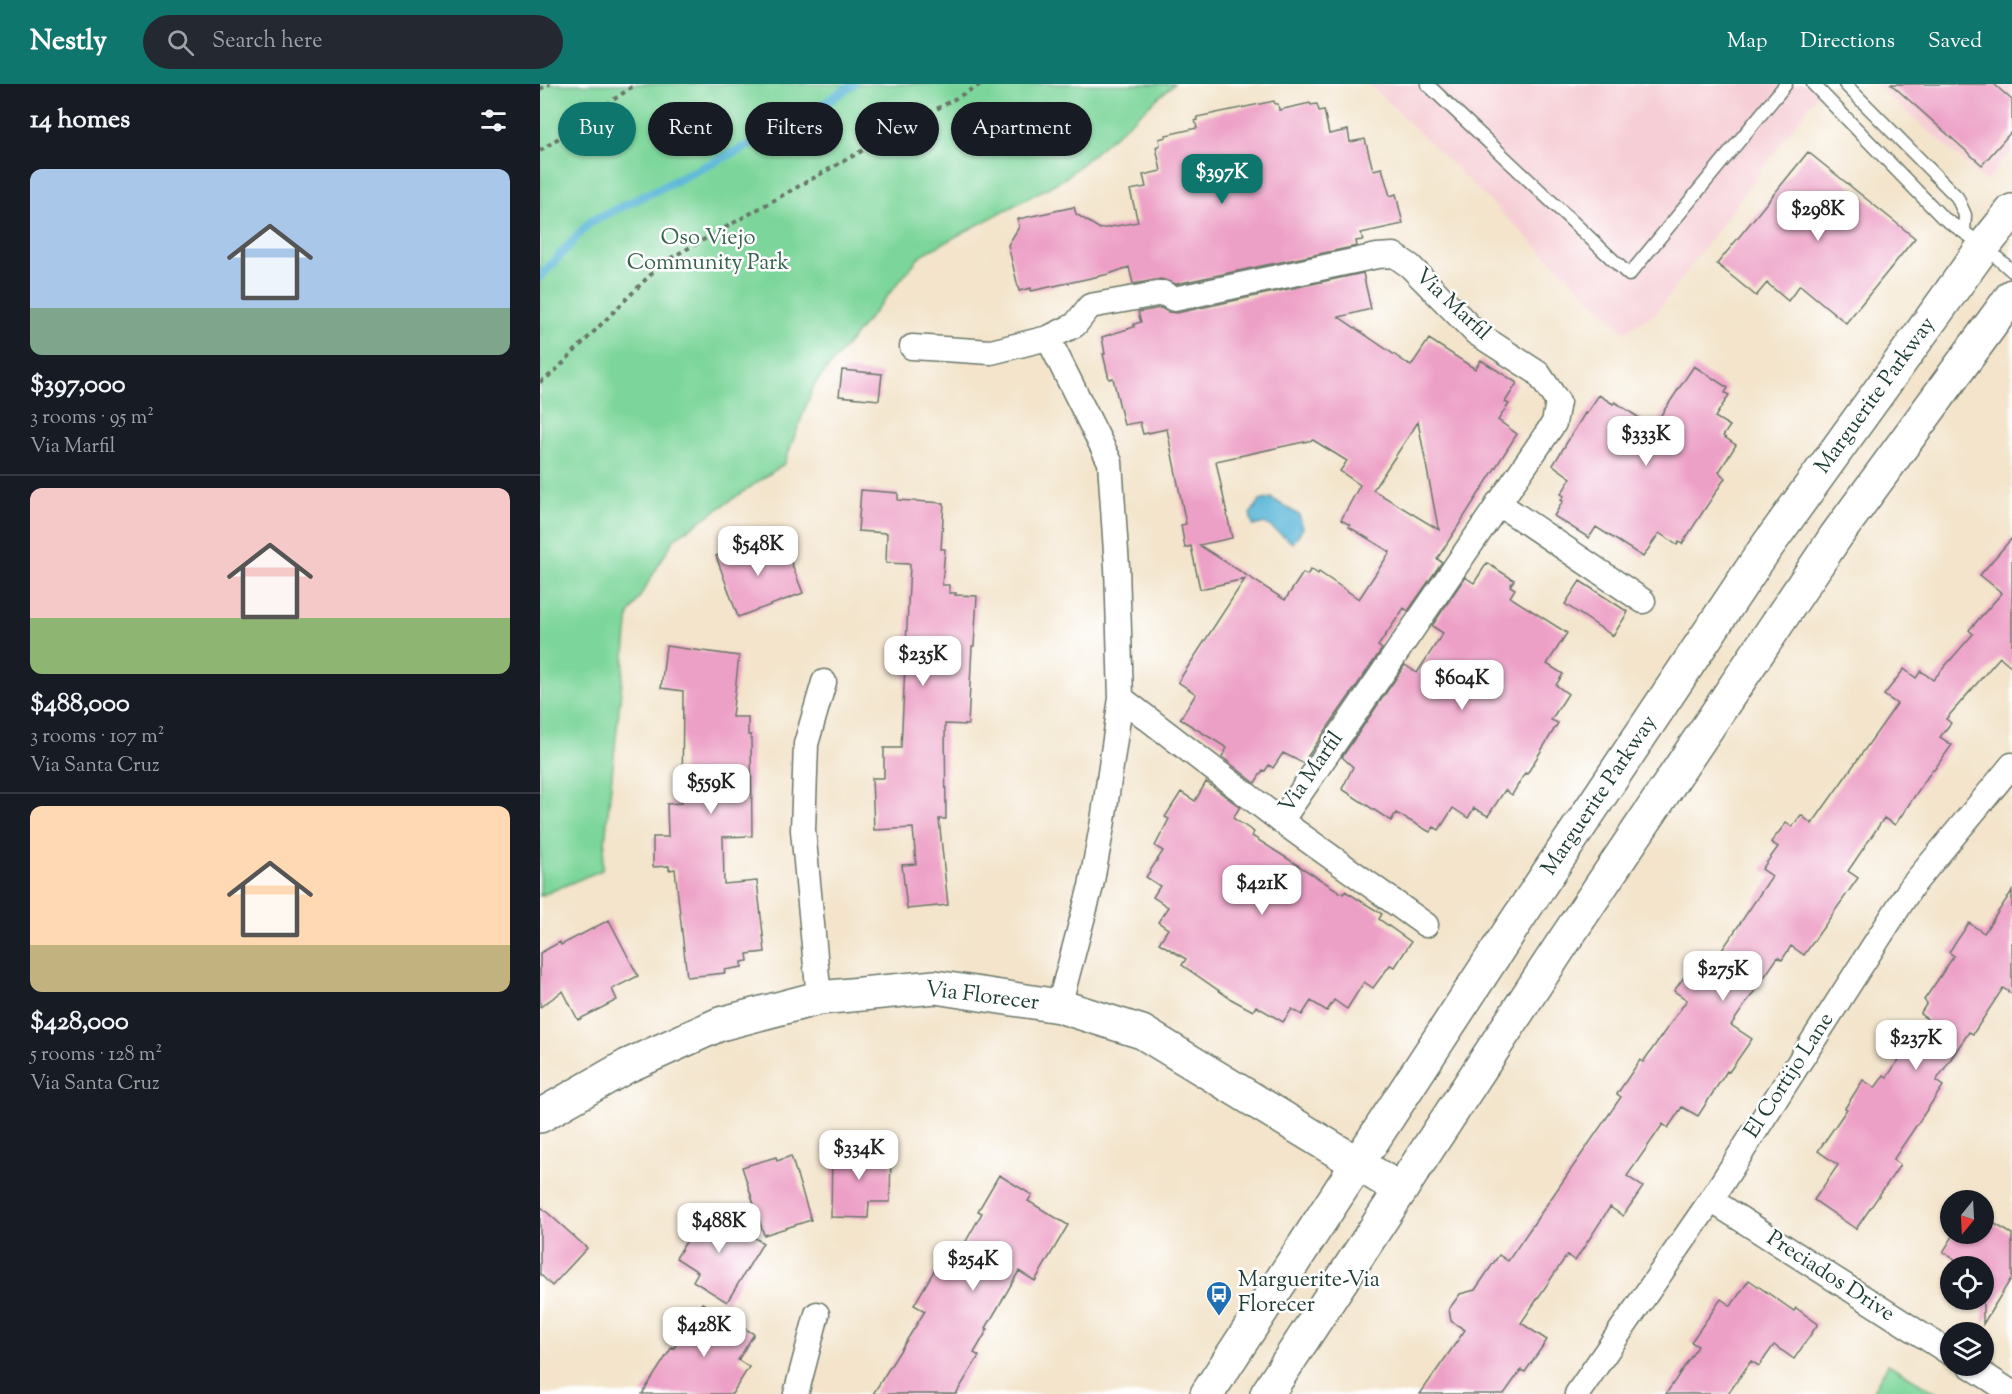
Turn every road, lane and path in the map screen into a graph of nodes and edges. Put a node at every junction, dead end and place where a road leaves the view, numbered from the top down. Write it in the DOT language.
graph roads {
  1 [pos="550,84"];
  2 [pos="636,84"];
  3 [pos="981,84"];
  4 [pos="1427,84"];
  5 [pos="1786,84"];
  6 [pos="1813,84"];
  7 [pos="1845,84"];
  8 [pos="540,88"];
  9 [pos="540,151"];
  10 [pos="2012,211"];
  11 [pos="1974,239"];
  12 [pos="2012,271"];
  13 [pos="2012,296"];
  14 [pos="1048,338"];
  15 [pos="912,347"];
  16 [pos="540,382"];
  17 [pos="1498,503"];
  18 [pos="1643,601"];
  19 [pos="824,682"];
  20 [pos="1121,698"];
  21 [pos="2012,765"];
  22 [pos="1281,821"];
  23 [pos="1426,925"];
  24 [pos="819,998"];
  25 [pos="1059,1006"];
  26 [pos="540,1116"];
  27 [pos="1357,1163"];
  28 [pos="1401,1190"];
  29 [pos="1711,1200"];
  30 [pos="817,1314"];
  31 [pos="1940,1347"];
  32 [pos="1987,1376"];
  33 [pos="2012,1392"];
  34 [pos="796,1394"];
  35 [pos="1207,1394"];
  36 [pos="1267,1394"];
  37 [pos="1577,1394"];
  1 -- 8 [label="path"];
  2 -- 9 [label="path"];
  3 -- 16 [label="path"];
  4 -- 5 [label="lane"];
  6 -- 11 [label="lane"];
  7 -- 11 [label="lane"];
  10 -- 11 [label="main road, Marguerite Parkway"];
  11 -- 12 [label="lane"];
  11 -- 27 [label="main road, Marguerite Parkway"];
  13 -- 28 [label="main road"];
  14 -- 15 [label="street"];
  14 -- 17 [label="street, Via Marfil"];
  14 -- 20 [label="street"];
  17 -- 18 [label="street"];
  17 -- 22 [label="street, Via Marfil"];
  19 -- 24 [label="street"];
  20 -- 22 [label="street, Via Marfil"];
  20 -- 25 [label="street"];
  21 -- 29 [label="street, El Cortijo Lane"];
  22 -- 23 [label="street"];
  24 -- 25 [label="main road, Via Florecer"];
  24 -- 26 [label="main road, Via Florecer"];
  25 -- 27 [label="main road, Via Florecer"];
  27 -- 28 [label="main road, Via Florecer"];
  27 -- 35 [label="main road, Marguerite Parkway"];
  28 -- 36 [label="main road"];
  29 -- 31 [label="street, Preciados Drive"];
  29 -- 37 [label="street, El Cortijo Lane"];
  30 -- 34 [label="street"];
  32 -- 33 [label="street"];
}
